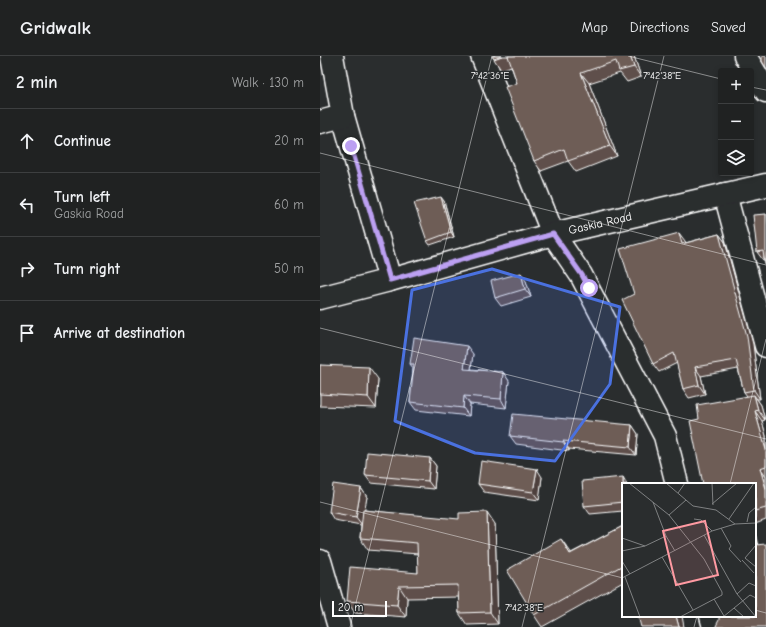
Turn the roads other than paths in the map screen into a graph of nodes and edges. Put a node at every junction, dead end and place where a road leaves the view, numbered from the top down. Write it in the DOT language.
graph roads {
  1 [pos="332,56"];
  2 [pos="482,56"];
  3 [pos="745,56"];
  4 [pos="766,91"];
  5 [pos="343,116"];
  6 [pos="320,122"];
  7 [pos="766,185"];
  8 [pos="725,194"];
  9 [pos="553,234"];
  10 [pos="390,280"];
  11 [pos="320,298"];
  12 [pos="766,346"];
  13 [pos="677,483"];
  14 [pos="320,562"];
  15 [pos="711,617"];
  16 [pos="340,627"];
  17 [pos="714,627"];
  1 -- 5 [label="street"];
  2 -- 9 [label="street"];
  3 -- 4 [label="street"];
  5 -- 6 [label="street"];
  5 -- 10 [label="street"];
  7 -- 8 [label="street, Gaskia Road"];
  8 -- 9 [label="street, Gaskia Road"];
  8 -- 12 [label="street"];
  9 -- 10 [label="street, Gaskia Road"];
  9 -- 13 [label="street"];
  10 -- 11 [label="street, Gaskia Road"];
  14 -- 16 [label="street"];
  15 -- 17 [label="street"];
}
